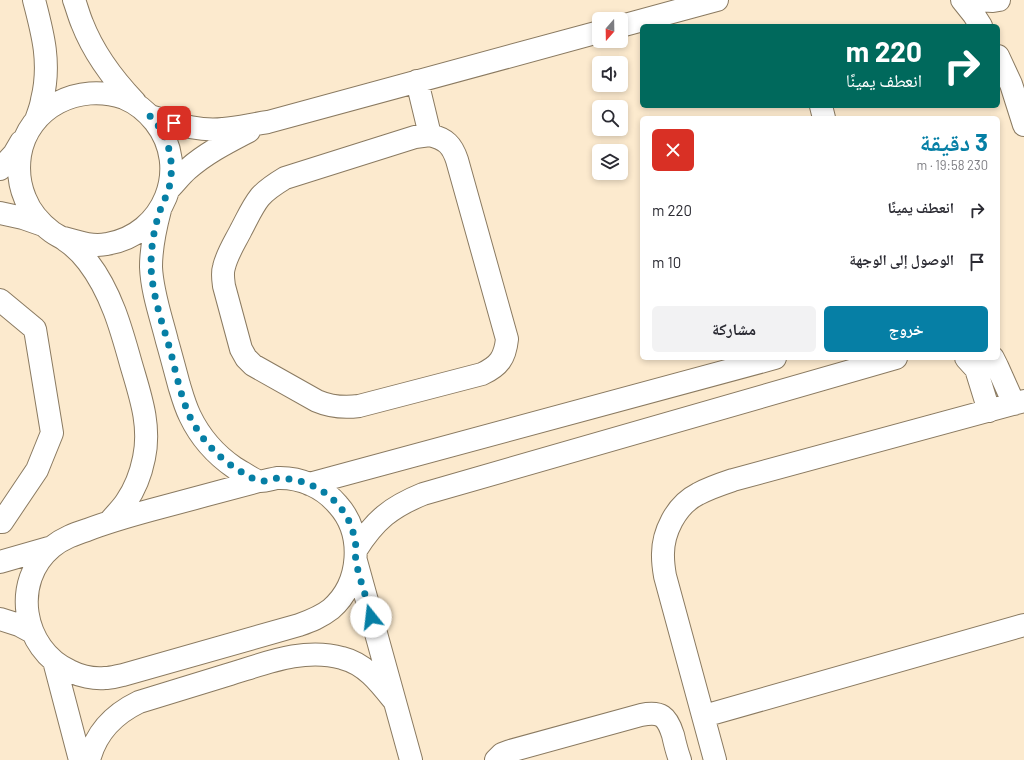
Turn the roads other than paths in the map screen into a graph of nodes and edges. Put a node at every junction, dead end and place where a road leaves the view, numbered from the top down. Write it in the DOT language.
graph roads {
  1 [pos="34,0"];
  2 [pos="74,0"];
  3 [pos="717,0"];
  4 [pos="962,0"];
  5 [pos="975,0"];
  6 [pos="999,0"];
  7 [pos="628,24"];
  8 [pos="980,24"];
  9 [pos="592,34"];
  10 [pos="1000,60"];
  11 [pos="417,82"];
  12 [pos="145,112"];
  13 [pos="268,122"];
  14 [pos="1024,124"];
  15 [pos="32,127"];
  16 [pos="430,135"];
  17 [pos="0,169"];
  18 [pos="169,190"];
  19 [pos="160,210"];
  20 [pos="0,213"];
  21 [pos="44,225"];
  22 [pos="64,238"];
  23 [pos="0,300"];
  24 [pos="768,360"];
  25 [pos="889,360"];
  26 [pos="969,360"];
  27 [pos="994,360"];
  28 [pos="1019,402"];
  29 [pos="989,411"];
  30 [pos="260,481"];
  31 [pos="309,484"];
  32 [pos="111,520"];
  33 [pos="0,522"];
  34 [pos="52,547"];
  35 [pos="356,555"];
  36 [pos="0,562"];
  37 [pos="0,619"];
  38 [pos="1024,625"];
  39 [pos="32,632"];
  40 [pos="54,661"];
  41 [pos="395,702"];
  42 [pos="704,716"];
  43 [pos="80,760"];
  44 [pos="89,760"];
  45 [pos="411,760"];
  46 [pos="496,760"];
  47 [pos="680,760"];
  48 [pos="715,760"];
  1 -- 15 [label="street"];
  2 -- 12 [label="street"];
  3 -- 7 [label="street"];
  4 -- 8 [label="street"];
  5 -- 6 [label="street"];
  9 -- 11 [label="street"];
  10 -- 14 [label="street"];
  11 -- 13 [label="street"];
  11 -- 16 [label="street"];
  12 -- 13 [label="street"];
  12 -- 15 [label="street"];
  12 -- 18 [label="street"];
  13 -- 18 [label="street"];
  15 -- 17 [label="street"];
  15 -- 21 [label="street"];
  16 -- 16 [label="street"];
  18 -- 19 [label="street"];
  19 -- 22 [label="street"];
  19 -- 30 [label="street"];
  20 -- 21 [label="street"];
  21 -- 22 [label="street"];
  22 -- 32 [label="street"];
  23 -- 33 [label="street"];
  24 -- 31 [label="street"];
  25 -- 35 [label="street"];
  26 -- 29 [label="street"];
  27 -- 28 [label="street"];
  28 -- 29 [label="street"];
  29 -- 42 [label="street"];
  30 -- 31 [label="street"];
  30 -- 32 [label="street"];
  31 -- 35 [label="street"];
  32 -- 34 [label="street"];
  34 -- 36 [label="street"];
  34 -- 39 [label="street"];
  35 -- 40 [label="street"];
  35 -- 41 [label="street"];
  37 -- 39 [label="street"];
  38 -- 42 [label="street"];
  39 -- 40 [label="street"];
  40 -- 43 [label="street"];
  41 -- 44 [label="street"];
  41 -- 45 [label="street"];
  42 -- 48 [label="street"];
  46 -- 47 [label="street"];
}
